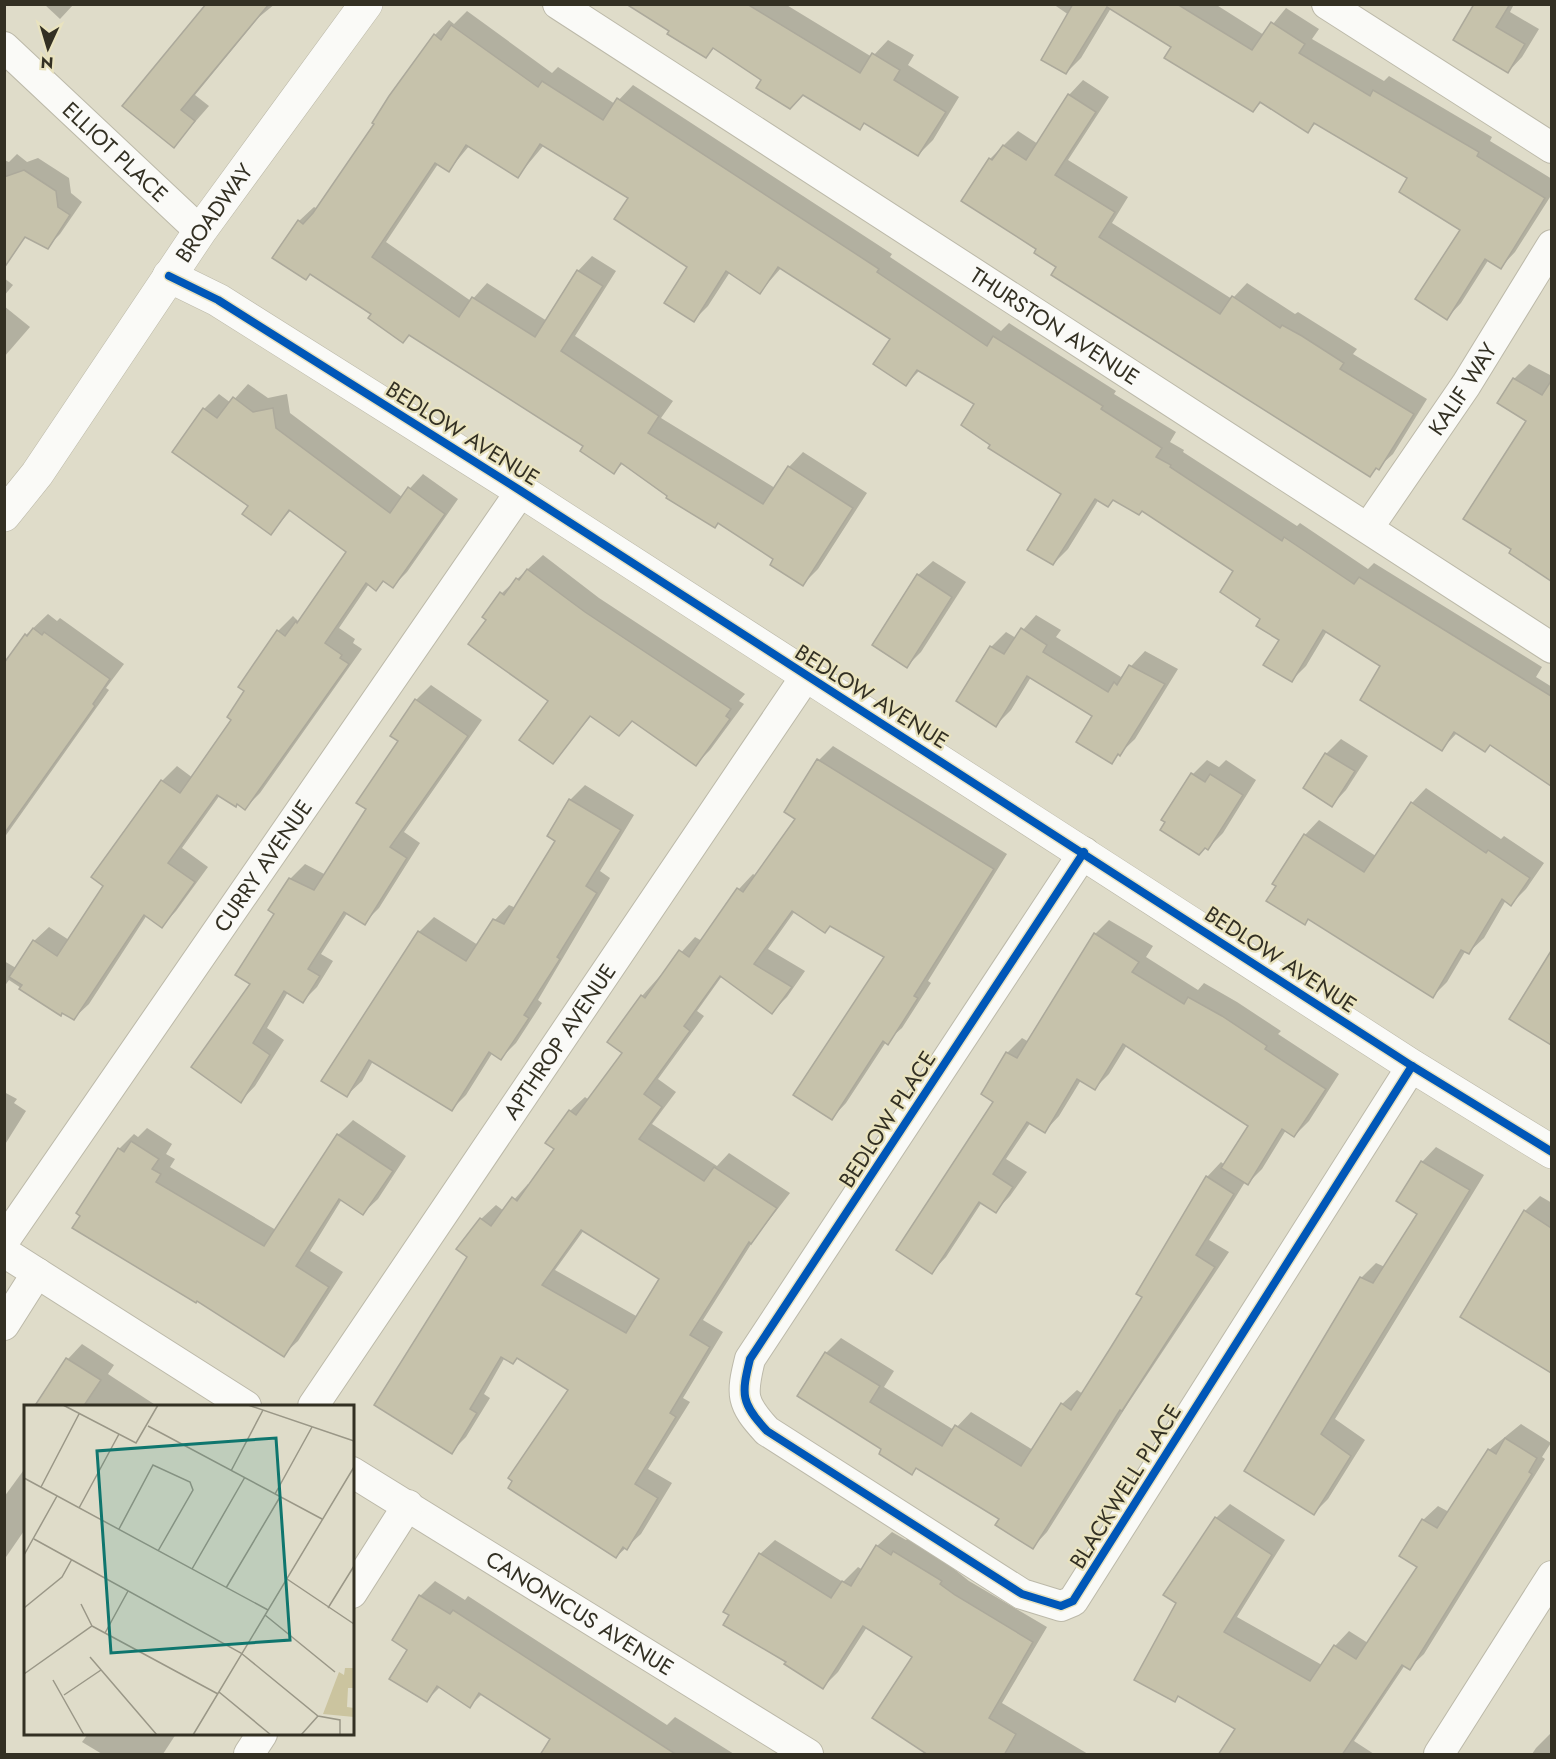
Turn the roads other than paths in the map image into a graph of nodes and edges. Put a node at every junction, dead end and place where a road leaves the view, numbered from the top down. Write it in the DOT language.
graph roads {
  1 [pos="366,4"];
  2 [pos="558,4"];
  3 [pos="1327,4"];
  4 [pos="4,47"];
  5 [pos="1551,148"];
  6 [pos="200,231"];
  7 [pos="1551,245"];
  8 [pos="170,276"];
  9 [pos="521,491"];
  10 [pos="4,515"];
  11 [pos="1368,528"];
  12 [pos="1551,648"];
  13 [pos="806,676"];
  14 [pos="1084,852"];
  15 [pos="1412,1066"];
  16 [pos="1551,1152"];
  17 [pos="4,1241"];
  18 [pos="4,1252"];
  19 [pos="37,1273"];
  20 [pos="4,1324"];
  21 [pos="243,1405"];
  22 [pos="314,1405"];
  23 [pos="749,1412"];
  24 [pos="354,1473"];
  25 [pos="408,1505"];
  26 [pos="1551,1576"];
  27 [pos="354,1590"];
  28 [pos="261,1735"];
  29 [pos="249,1755"];
  30 [pos="808,1755"];
  31 [pos="1439,1755"];
  1 -- 6 [label="street, BROADWAY"];
  2 -- 11 [label="street, THURSTON AVENUE"];
  3 -- 5 [label="street"];
  4 -- 6 [label="street, ELLIOT PLACE"];
  6 -- 8 [label="street, BROADWAY"];
  7 -- 11 [label="street, KALIF WAY"];
  8 -- 9 [label="street, BEDLOW AVENUE"];
  8 -- 10 [label="street, BROADWAY"];
  9 -- 13 [label="street, BEDLOW AVENUE"];
  9 -- 17 [label="street, CURRY AVENUE"];
  11 -- 12 [label="street, THURSTON AVENUE"];
  13 -- 14 [label="street, BEDLOW AVENUE"];
  13 -- 22 [label="street, APTHROP AVENUE"];
  14 -- 15 [label="street, BEDLOW AVENUE"];
  14 -- 23 [label="street, BEDLOW PLACE"];
  15 -- 16 [label="street, BEDLOW AVENUE"];
  15 -- 23 [label="street, BLACKWELL PLACE"];
  18 -- 19 [label="street"];
  19 -- 20 [label="street"];
  19 -- 21 [label="street"];
  24 -- 25 [label="street, CANONICUS AVENUE"];
  25 -- 27 [label="street"];
  25 -- 30 [label="street, CANONICUS AVENUE"];
  26 -- 31 [label="street"];
  28 -- 29 [label="street"];
}
